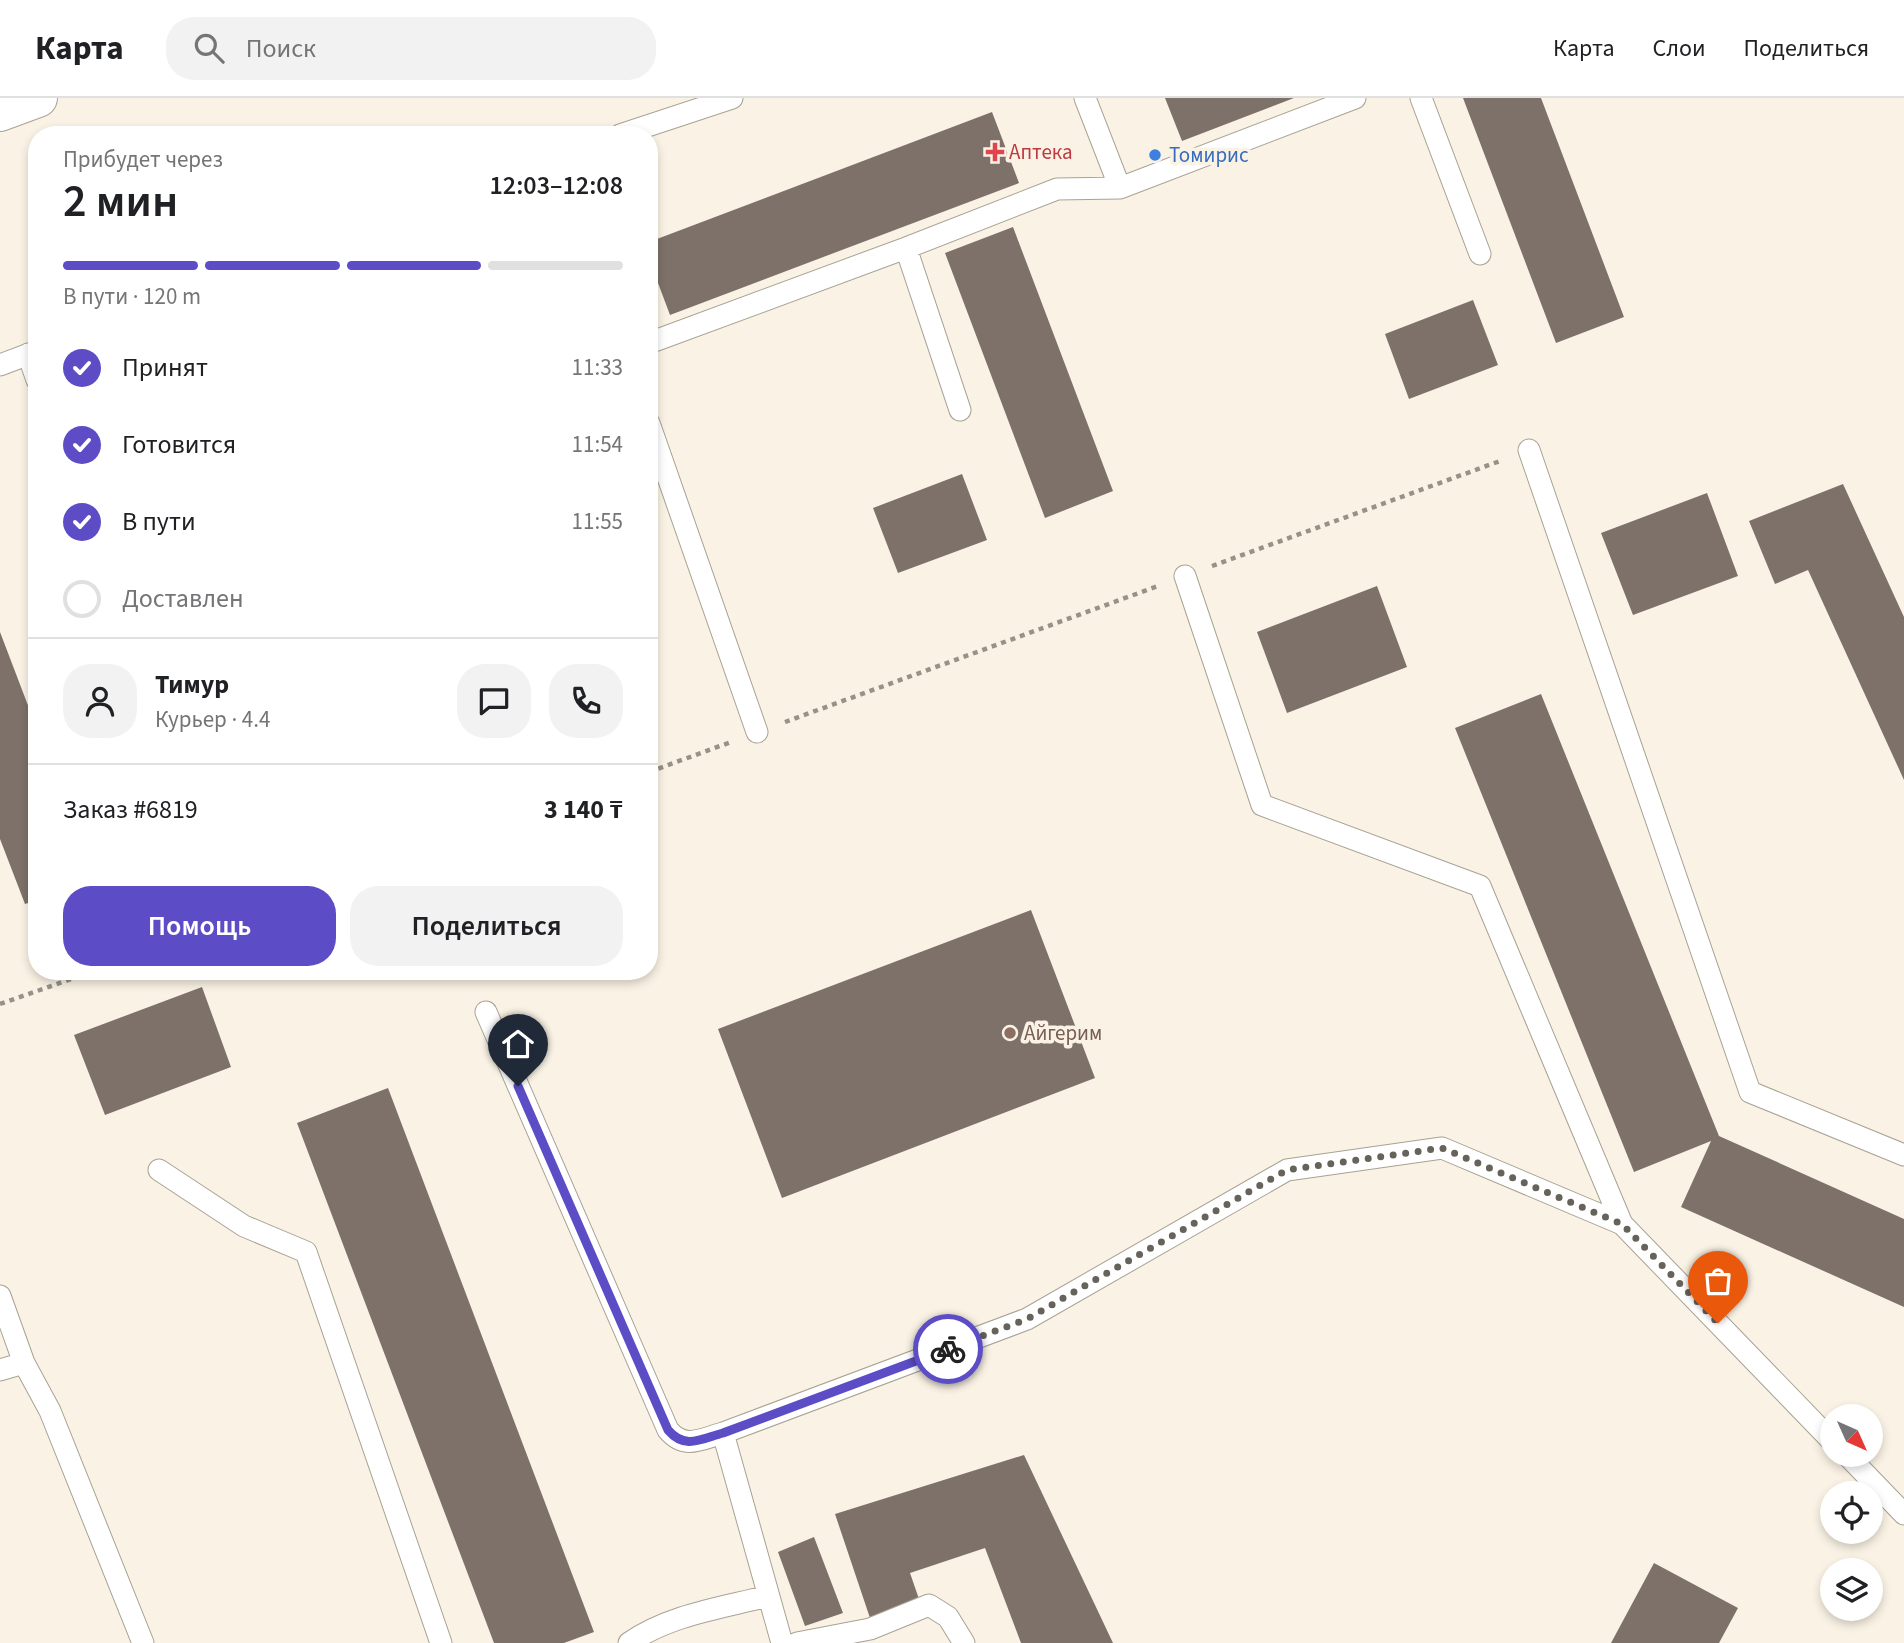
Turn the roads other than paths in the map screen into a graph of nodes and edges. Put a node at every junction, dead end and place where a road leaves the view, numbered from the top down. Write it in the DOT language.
graph roads {
  1 [pos="38,98"];
  2 [pos="732,98"];
  3 [pos="1085,98"];
  4 [pos="1355,98"];
  5 [pos="1421,98"];
  6 [pos="0,112"];
  7 [pos="647,126"];
  8 [pos="1120,188"];
  9 [pos="906,248"];
  10 [pos="1480,254"];
  11 [pos="658,340"];
  12 [pos="28,354"];
  13 [pos="0,365"];
  14 [pos="960,410"];
  15 [pos="658,449"];
  16 [pos="1529,450"];
  17 [pos="1185,576"];
  18 [pos="757,732"];
  19 [pos="486,1012"];
  20 [pos="1904,1155"];
  21 [pos="159,1170"];
  22 [pos="1622,1224"];
  23 [pos="0,1296"];
  24 [pos="24,1363"];
  25 [pos="0,1370"];
  26 [pos="1820,1428"];
  27 [pos="723,1433"];
  28 [pos="1859,1467"];
  29 [pos="1904,1514"];
  30 [pos="768,1596"];
  31 [pos="143,1643"];
  32 [pos="441,1643"];
  33 [pos="629,1643"];
  34 [pos="782,1643"];
  35 [pos="797,1643"];
  36 [pos="964,1643"];
  1 -- 6 [label="main road"];
  2 -- 7 [label="lane"];
  3 -- 8 [label="lane"];
  4 -- 8 [label="lane"];
  5 -- 10 [label="lane"];
  8 -- 9 [label="lane"];
  9 -- 11 [label="lane"];
  9 -- 14 [label="lane"];
  12 -- 13 [label="lane"];
  15 -- 18 [label="lane"];
  16 -- 20 [label="lane"];
  17 -- 22 [label="lane"];
  19 -- 27 [label="lane"];
  21 -- 32 [label="lane"];
  22 -- 26 [label="lane"];
  22 -- 27 [label="lane"];
  23 -- 24 [label="lane"];
  24 -- 25 [label="lane"];
  24 -- 31 [label="lane"];
  27 -- 30 [label="lane"];
  28 -- 29 [label="lane"];
  30 -- 33 [label="lane"];
  30 -- 34 [label="lane"];
  35 -- 36 [label="lane"];
}
